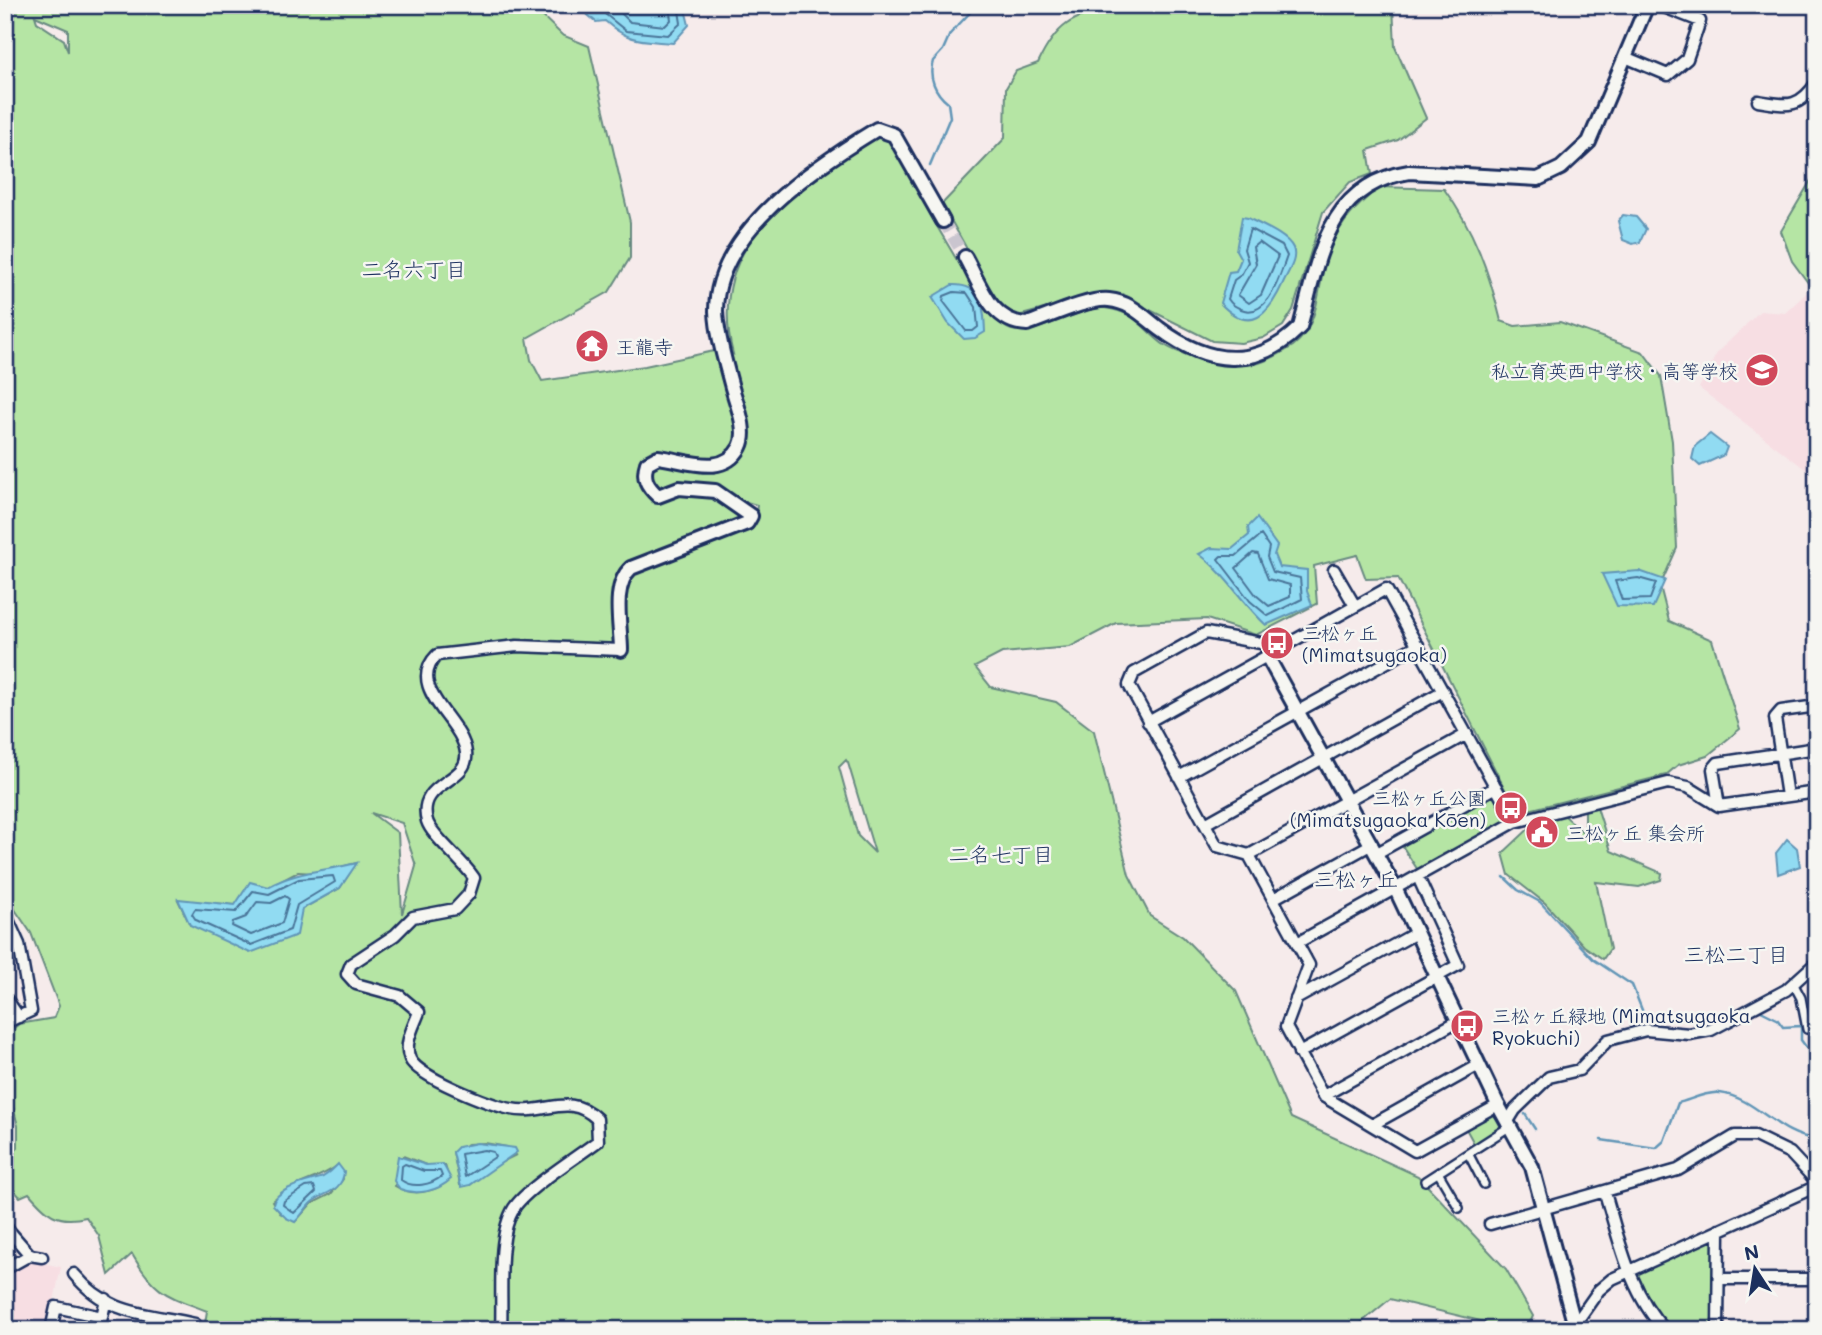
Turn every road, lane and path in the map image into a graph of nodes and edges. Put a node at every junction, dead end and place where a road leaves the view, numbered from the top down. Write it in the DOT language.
graph roads {
  1 [pos="1647,5"];
  2 [pos="1659,5"];
  3 [pos="1625,57"];
  4 [pos="1817,82"];
  5 [pos="1758,102"];
  6 [pos="943,221"];
  7 [pos="965,257"];
  8 [pos="1334,570"];
  9 [pos="1355,606"];
  10 [pos="1418,645"];
  11 [pos="621,650"];
  12 [pos="1272,653"];
  13 [pos="1443,691"];
  14 [pos="1817,706"];
  15 [pos="1298,711"];
  16 [pos="1148,722"];
  17 [pos="1467,734"];
  18 [pos="1817,748"];
  19 [pos="1781,753"];
  20 [pos="1324,758"];
  21 [pos="1179,777"];
  22 [pos="1496,787"];
  23 [pos="1817,792"];
  24 [pos="1787,796"];
  25 [pos="1347,801"];
  26 [pos="1719,806"];
  27 [pos="1515,822"];
  28 [pos="1205,824"];
  29 [pos="1374,849"];
  30 [pos="1249,855"];
  31 [pos="1418,877"];
  32 [pos="1396,890"];
  33 [pos="1273,899"];
  34 [pos="5,914"];
  35 [pos="1416,933"];
  36 [pos="1297,943"];
  37 [pos="1817,962"];
  38 [pos="1437,976"];
  39 [pos="1793,983"];
  40 [pos="5,997"];
  41 [pos="1296,999"];
  42 [pos="19,1017"];
  43 [pos="1458,1021"];
  44 [pos="5,1023"];
  45 [pos="1817,1026"];
  46 [pos="1299,1053"];
  47 [pos="1479,1065"];
  48 [pos="1323,1096"];
  49 [pos="1497,1105"];
  50 [pos="1371,1125"];
  51 [pos="1508,1125"];
  52 [pos="1469,1155"];
  53 [pos="1439,1174"];
  54 [pos="1425,1181"];
  55 [pos="1484,1184"];
  56 [pos="1817,1184"];
  57 [pos="1605,1193"];
  58 [pos="1459,1208"];
  59 [pos="1543,1210"];
  60 [pos="1490,1224"];
  61 [pos="5,1226"];
  62 [pos="1719,1230"];
  63 [pos="30,1255"];
  64 [pos="42,1257"];
  65 [pos="5,1269"];
  66 [pos="1629,1271"];
  67 [pos="74,1274"];
  68 [pos="1719,1279"];
  69 [pos="1817,1279"];
  70 [pos="106,1299"];
  71 [pos="102,1317"];
  72 [pos="195,1324"];
  73 [pos="1573,1328"];
  74 [pos="51,1330"];
  75 [pos="99,1330"];
  76 [pos="501,1330"];
  77 [pos="1665,1330"];
  78 [pos="1718,1330"];
  1 -- 3 [label="street"];
  2 -- 3 [label="street"];
  3 -- 7 [label="street"];
  4 -- 5 [label="street"];
  6 -- 11 [label="street"];
  8 -- 9 [label="street"];
  9 -- 10 [label="street"];
  9 -- 12 [label="street"];
  10 -- 13 [label="street"];
  10 -- 15 [label="street"];
  11 -- 76 [label="street"];
  12 -- 15 [label="street"];
  12 -- 16 [label="street"];
  12 -- 16 [label="street"];
  13 -- 17 [label="street"];
  13 -- 20 [label="street"];
  14 -- 19 [label="street"];
  15 -- 20 [label="street"];
  15 -- 21 [label="street"];
  16 -- 21 [label="street"];
  17 -- 22 [label="street"];
  17 -- 25 [label="street"];
  18 -- 19 [label="street"];
  19 -- 24 [label="street"];
  19 -- 26 [label="street"];
  20 -- 25 [label="street"];
  20 -- 28 [label="street"];
  21 -- 28 [label="street"];
  22 -- 27 [label="street"];
  22 -- 29 [label="street"];
  23 -- 24 [label="street"];
  24 -- 26 [label="street"];
  25 -- 29 [label="street"];
  25 -- 30 [label="street"];
  26 -- 27 [label="street"];
  27 -- 31 [label="street"];
  28 -- 30 [label="street"];
  29 -- 32 [label="street"];
  29 -- 33 [label="street"];
  30 -- 33 [label="street"];
  31 -- 32 [label="street"];
  31 -- 38 [label="street"];
  32 -- 35 [label="street"];
  32 -- 36 [label="street"];
  33 -- 36 [label="street"];
  34 -- 42 [label="street"];
  35 -- 38 [label="street"];
  35 -- 41 [label="street"];
  36 -- 41 [label="street"];
  37 -- 39 [label="street"];
  38 -- 43 [label="street"];
  38 -- 46 [label="street"];
  39 -- 45 [label="street"];
  39 -- 51 [label="street"];
  40 -- 42 [label="street"];
  41 -- 46 [label="street"];
  42 -- 44 [label="street"];
  43 -- 47 [label="street"];
  43 -- 48 [label="street"];
  46 -- 48 [label="street"];
  47 -- 49 [label="street"];
  47 -- 50 [label="street"];
  48 -- 50 [label="street"];
  49 -- 50 [label="street"];
  49 -- 51 [label="street"];
  51 -- 52 [label="street"];
  51 -- 59 [label="street"];
  52 -- 53 [label="street"];
  52 -- 55 [label="street"];
  53 -- 54 [label="street"];
  53 -- 58 [label="street"];
  56 -- 57 [label="street"];
  56 -- 62 [label="street"];
  57 -- 59 [label="street"];
  57 -- 66 [label="street"];
  59 -- 60 [label="street"];
  59 -- 73 [label="street"];
  61 -- 63 [label="street"];
  62 -- 66 [label="street"];
  62 -- 68 [label="street"];
  63 -- 64 [label="street"];
  63 -- 65 [label="street"];
  66 -- 73 [label="street"];
  66 -- 77 [label="street"];
  67 -- 70 [label="street"];
  68 -- 69 [label="street"];
  68 -- 78 [label="street"];
  70 -- 71 [label="street"];
  70 -- 72 [label="street"];
  71 -- 74 [label="street"];
  71 -- 75 [label="street"];
}
